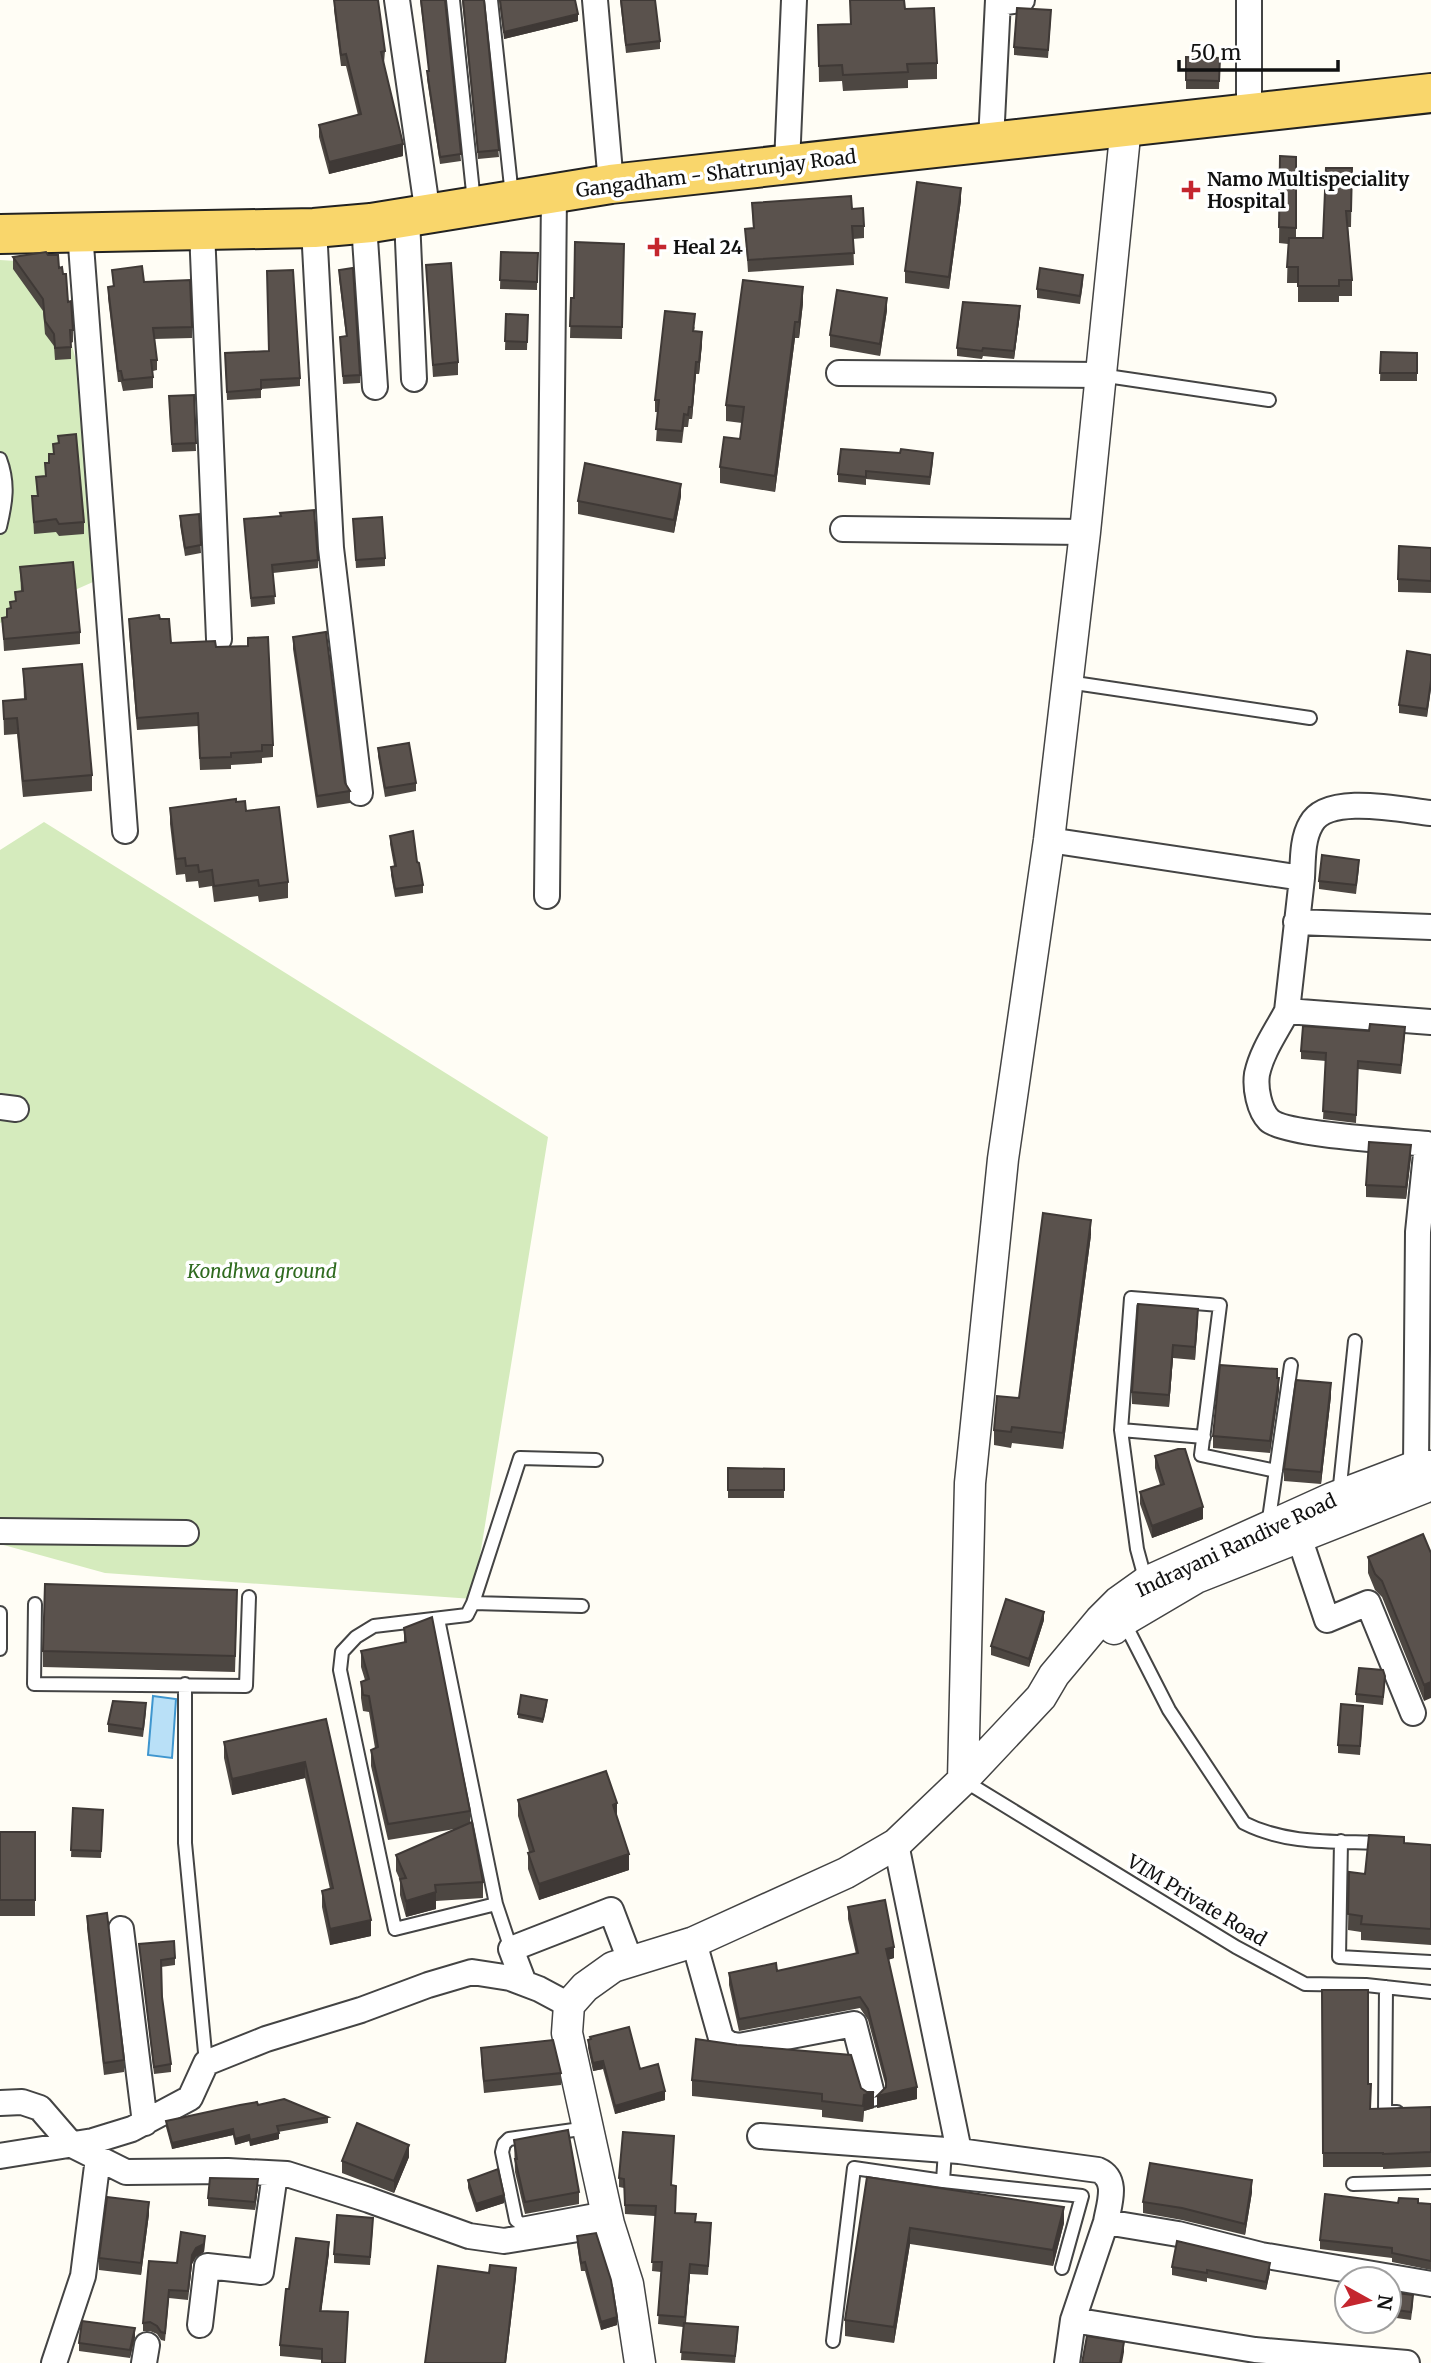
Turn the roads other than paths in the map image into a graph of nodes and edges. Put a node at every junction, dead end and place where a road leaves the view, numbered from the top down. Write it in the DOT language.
graph roads {
  1 [pos="397,0"];
  2 [pos="453,0"];
  3 [pos="491,0"];
  4 [pos="595,0"];
  5 [pos="794,0"];
  6 [pos="1249,0"];
  7 [pos="1006,1"];
  8 [pos="1431,93"];
  9 [pos="1249,112"];
  10 [pos="1126,126"];
  11 [pos="991,141"];
  12 [pos="787,164"];
  13 [pos="611,184"];
  14 [pos="554,194"];
  15 [pos="513,200"];
  16 [pos="475,208"];
  17 [pos="418,216"];
  18 [pos="364,223"];
  19 [pos="314,228"];
  20 [pos="202,230"];
  21 [pos="80,232"];
  22 [pos="0,234"];
  23 [pos="839,373"];
  24 [pos="1100,375"];
  25 [pos="414,379"];
  26 [pos="375,387"];
  27 [pos="1269,400"];
  28 [pos="0,459"];
  29 [pos="0,527"];
  30 [pos="844,529"];
  31 [pos="1085,532"];
  32 [pos="219,639"];
  33 [pos="1068,682"];
  34 [pos="1310,718"];
  35 [pos="360,793"];
  36 [pos="1431,813"];
  37 [pos="125,831"];
  38 [pos="1049,840"];
  39 [pos="1301,878"];
  40 [pos="547,896"];
  41 [pos="1296,922"];
  42 [pos="1431,927"];
  43 [pos="1287,1012"];
  44 [pos="1431,1022"];
  45 [pos="1429,1144"];
  46 [pos="1355,1341"];
  47 [pos="1291,1365"];
  48 [pos="1121,1430"];
  49 [pos="1204,1437"];
  50 [pos="596,1460"];
  51 [pos="1276,1471"];
  52 [pos="1425,1475"];
  53 [pos="1339,1496"];
  54 [pos="1268,1527"];
  55 [pos="0,1531"];
  56 [pos="186,1533"];
  57 [pos="1299,1537"];
  58 [pos="1146,1582"];
  59 [pos="250,1597"];
  60 [pos="473,1603"];
  61 [pos="35,1604"];
  62 [pos="583,1606"];
  63 [pos="1121,1612"];
  64 [pos="0,1613"];
  65 [pos="438,1619"];
  66 [pos="0,1649"];
  67 [pos="185,1684"];
  68 [pos="1413,1713"];
  69 [pos="963,1780"];
  70 [pos="1341,1841"];
  71 [pos="1392,1843"];
  72 [pos="896,1844"];
  73 [pos="495,1904"];
  74 [pos="121,1929"];
  75 [pos="694,1942"];
  76 [pos="511,1949"];
  77 [pos="629,1960"];
  78 [pos="1431,1962"];
  79 [pos="524,1983"];
  80 [pos="1385,1987"];
  81 [pos="1431,1992"];
  82 [pos="569,2005"];
  83 [pos="206,2063"];
  84 [pos="872,2094"];
  85 [pos="0,2103"];
  86 [pos="1408,2111"];
  87 [pos="145,2123"];
  88 [pos="588,2128"];
  89 [pos="760,2136"];
  90 [pos="72,2145"];
  91 [pos="952,2150"];
  92 [pos="0,2156"];
  93 [pos="97,2158"];
  94 [pos="275,2174"];
  95 [pos="943,2181"];
  96 [pos="1431,2182"];
  97 [pos="1353,2184"];
  98 [pos="608,2216"];
  99 [pos="1106,2222"];
  100 [pos="1062,2269"];
  101 [pos="1431,2284"];
  102 [pos="1073,2320"];
  103 [pos="200,2325"];
  104 [pos="833,2341"];
  105 [pos="54,2363"];
  106 [pos="640,2363"];
  107 [pos="1067,2363"];
  108 [pos="1407,2363"];
  1 -- 17 [label="street"];
  2 -- 16 [label="lane"];
  3 -- 15 [label="lane"];
  4 -- 13 [label="street"];
  5 -- 12 [label="street"];
  6 -- 9 [label="street"];
  7 -- 11 [label="street"];
  8 -- 9 [label="main road, Gangadham - Shatrunjay Road"];
  9 -- 10 [label="main road, Gangadham - Shatrunjay Road"];
  10 -- 11 [label="main road, Gangadham - Shatrunjay Road"];
  10 -- 24 [label="street"];
  11 -- 12 [label="main road, Gangadham - Shatrunjay Road"];
  12 -- 13 [label="main road, Gangadham - Shatrunjay Road"];
  13 -- 14 [label="main road, Gangadham - Shatrunjay Road"];
  14 -- 15 [label="main road, Gangadham - Shatrunjay Road"];
  14 -- 40 [label="street"];
  15 -- 16 [label="main road, Gangadham - Shatrunjay Road"];
  16 -- 17 [label="main road, Gangadham - Shatrunjay Road"];
  17 -- 18 [label="main road, Gangadham - Shatrunjay Road"];
  17 -- 25 [label="street"];
  18 -- 19 [label="main road, Gangadham - Shatrunjay Road"];
  18 -- 26 [label="street"];
  19 -- 20 [label="main road, Gangadham - Shatrunjay Road"];
  19 -- 35 [label="street"];
  20 -- 21 [label="main road, Gangadham - Shatrunjay Road"];
  20 -- 32 [label="street"];
  21 -- 22 [label="main road, Gangadham - Shatrunjay Road"];
  21 -- 37 [label="street"];
  23 -- 24 [label="street"];
  24 -- 27 [label="lane"];
  24 -- 31 [label="street"];
  28 -- 29 [label="lane"];
  30 -- 31 [label="street"];
  31 -- 33 [label="street"];
  33 -- 34 [label="lane"];
  33 -- 38 [label="street"];
  36 -- 39 [label="street"];
  38 -- 39 [label="street"];
  38 -- 69 [label="street"];
  39 -- 41 [label="street"];
  41 -- 42 [label="street"];
  41 -- 43 [label="street"];
  43 -- 44 [label="street"];
  43 -- 45 [label="street"];
  45 -- 52 [label="street"];
  46 -- 53 [label="lane"];
  47 -- 51 [label="lane"];
  48 -- 49 [label="lane"];
  48 -- 49 [label="lane"];
  48 -- 58 [label="lane"];
  49 -- 51 [label="lane"];
  50 -- 60 [label="lane"];
  51 -- 54 [label="lane"];
  52 -- 53 [label="street, Indrayani Randive Road"];
  52 -- 57 [label="street, Indrayani Randive Road"];
  53 -- 54 [label="street, Indrayani Randive Road"];
  54 -- 58 [label="street, Indrayani Randive Road"];
  55 -- 56 [label="street"];
  57 -- 63 [label="street, Indrayani Randive Road"];
  57 -- 68 [label="street"];
  58 -- 63 [label="street, Indrayani Randive Road"];
  59 -- 67 [label="lane"];
  60 -- 62 [label="lane"];
  60 -- 65 [label="lane"];
  61 -- 67 [label="lane"];
  63 -- 69 [label="street, Indrayani Randive Road"];
  63 -- 70 [label="lane"];
  64 -- 66 [label="lane"];
  65 -- 73 [label="lane"];
  65 -- 73 [label="lane"];
  67 -- 83 [label="lane"];
  69 -- 72 [label="street, Indrayani Randive Road"];
  69 -- 80 [label="lane, VIM Private Road"];
  70 -- 71 [label="lane"];
  70 -- 78 [label="lane"];
  72 -- 75 [label="street, Indrayani Randive Road"];
  72 -- 91 [label="street"];
  73 -- 76 [label="lane"];
  74 -- 87 [label="street"];
  75 -- 77 [label="street, Indrayani Randive Road"];
  75 -- 84 [label="street"];
  76 -- 77 [label="street"];
  76 -- 79 [label="street"];
  77 -- 82 [label="street, Indrayani Randive Road"];
  79 -- 82 [label="street"];
  79 -- 83 [label="street"];
  80 -- 81 [label="lane, VIM Private Road"];
  80 -- 86 [label="lane"];
  82 -- 88 [label="street"];
  83 -- 87 [label="street"];
  85 -- 90 [label="street"];
  87 -- 90 [label="street"];
  88 -- 98 [label="street"];
  88 -- 98 [label="lane"];
  89 -- 91 [label="street"];
  90 -- 92 [label="street"];
  90 -- 93 [label="street"];
  91 -- 95 [label="lane"];
  91 -- 99 [label="street"];
  93 -- 94 [label="street"];
  93 -- 105 [label="street"];
  94 -- 98 [label="street"];
  94 -- 103 [label="street"];
  95 -- 100 [label="lane"];
  95 -- 104 [label="lane"];
  96 -- 97 [label="lane"];
  98 -- 106 [label="street"];
  99 -- 101 [label="street"];
  99 -- 102 [label="street"];
  102 -- 107 [label="street"];
  102 -- 108 [label="street"];
}
